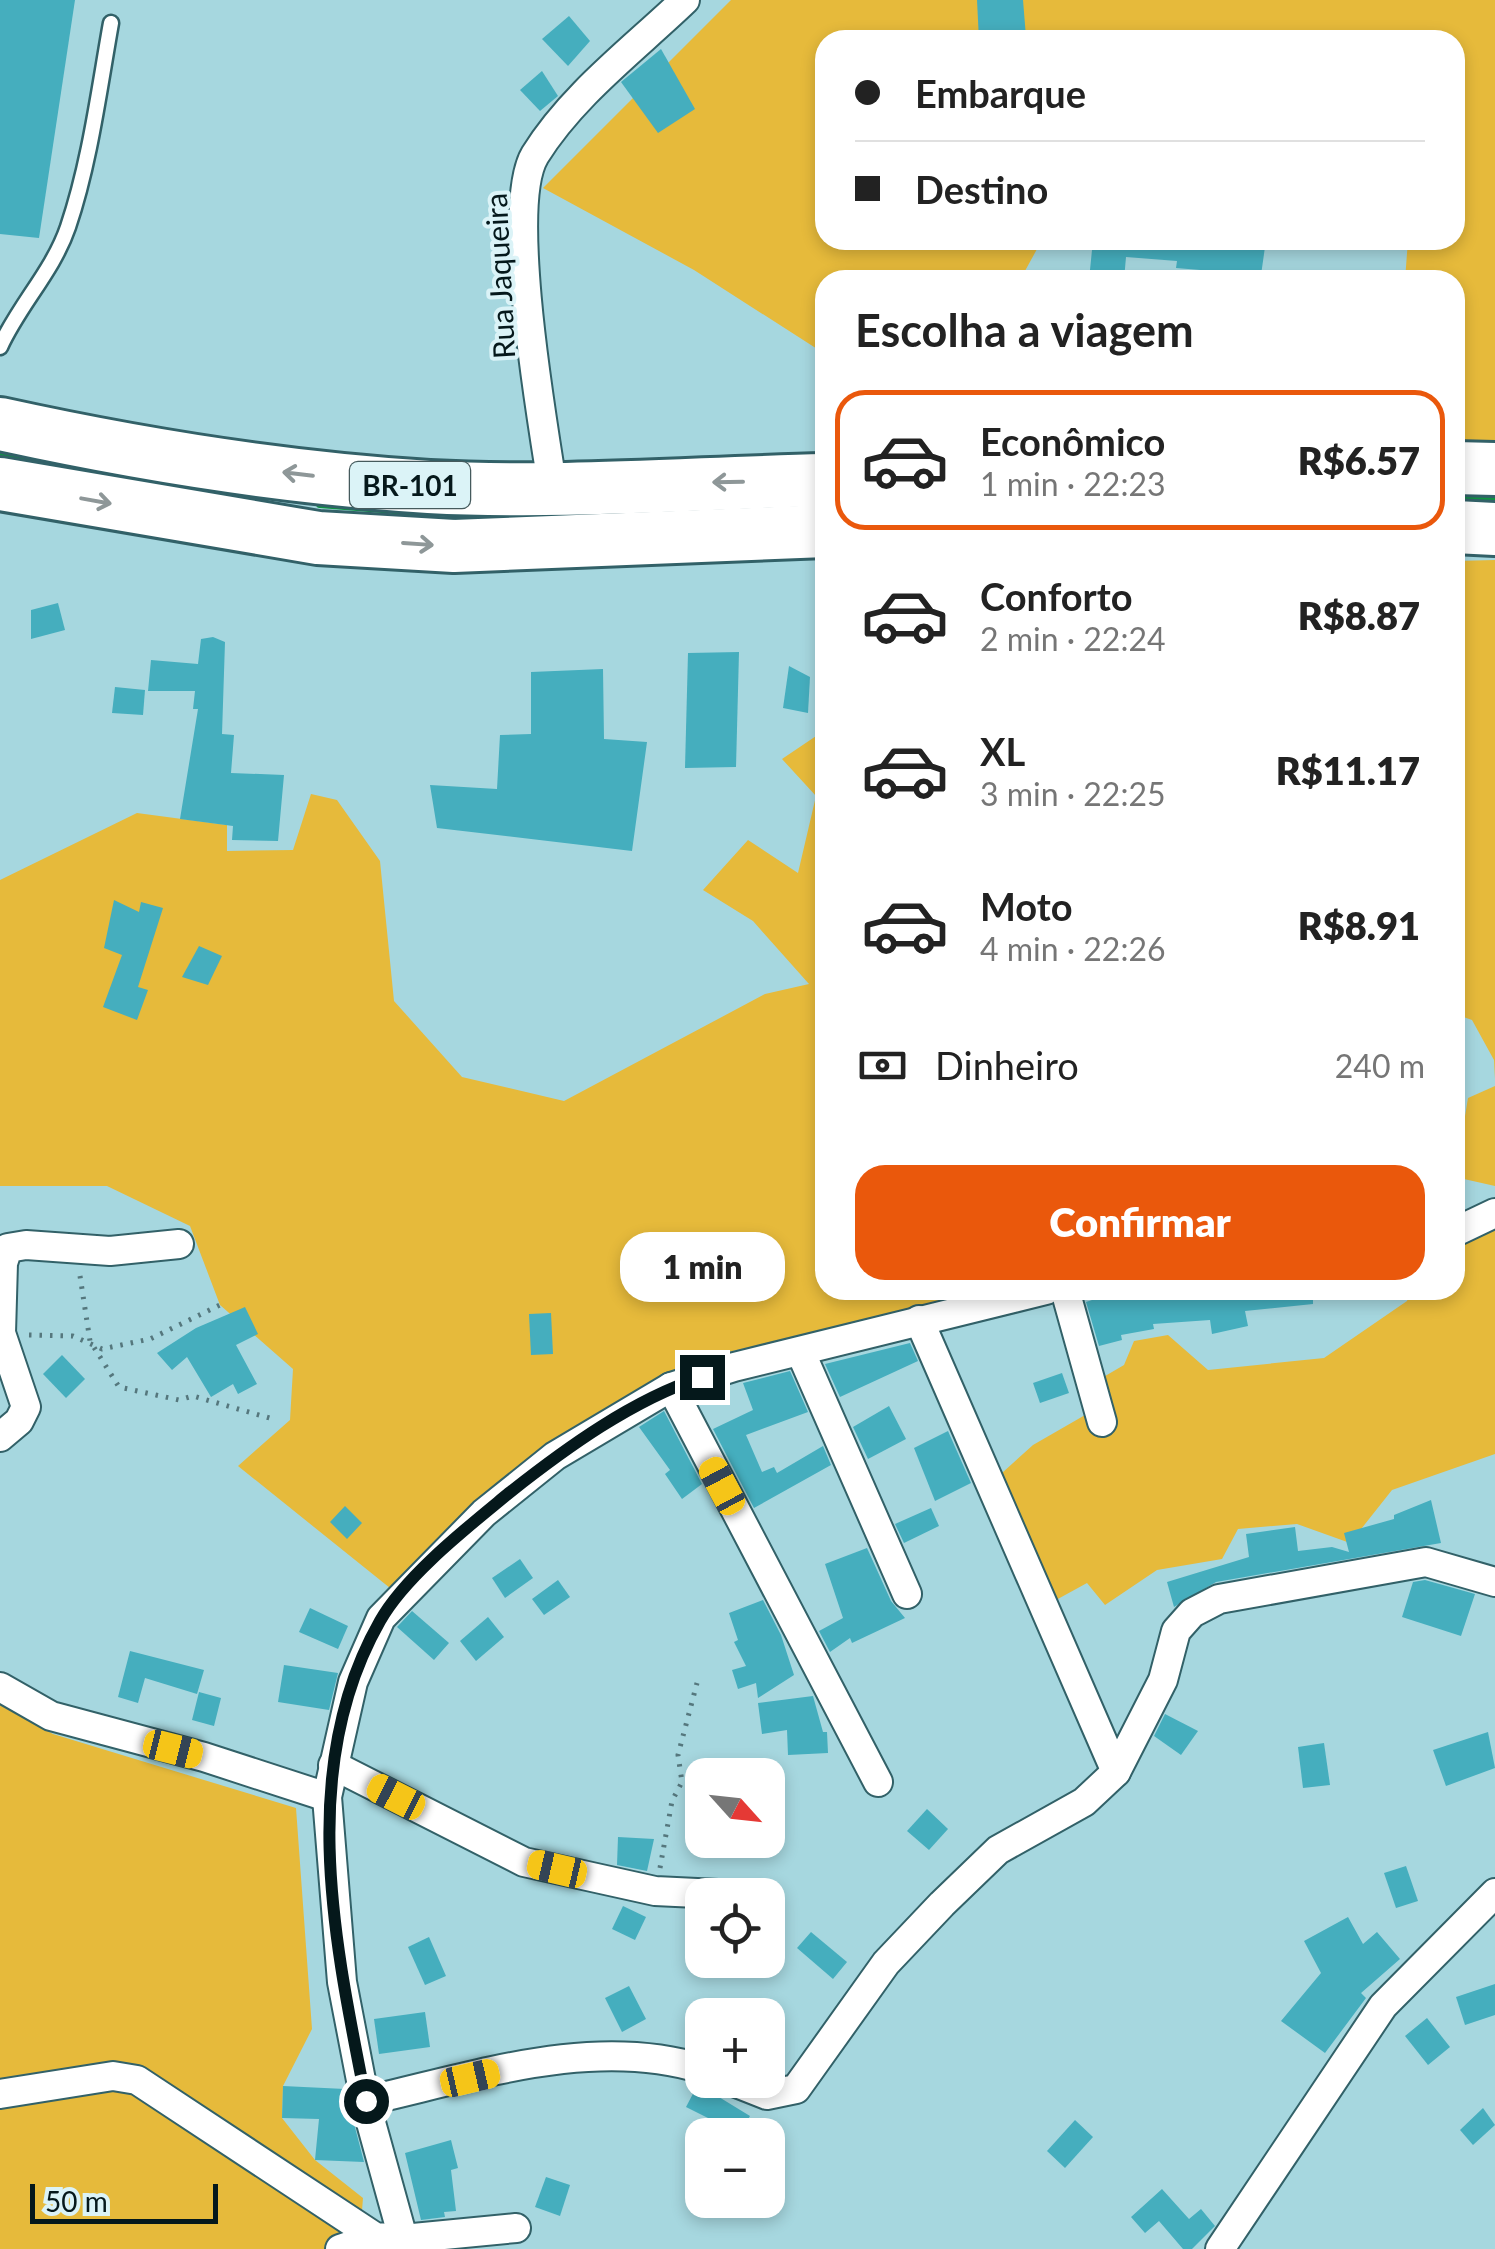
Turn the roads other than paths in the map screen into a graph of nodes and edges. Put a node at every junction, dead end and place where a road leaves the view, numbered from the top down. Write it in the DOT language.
graph roads {
  1 [pos="685,0"];
  2 [pos="111,23"];
  3 [pos="0,348"];
  4 [pos="0,424"];
  5 [pos="1465,468"];
  6 [pos="1495,468"];
  7 [pos="815,480"];
  8 [pos="1,487"];
  9 [pos="554,490"];
  10 [pos="1465,528"];
  11 [pos="1495,528"];
  12 [pos="815,531"];
  13 [pos="1495,1213"];
  14 [pos="1465,1227"];
  15 [pos="179,1244"];
  16 [pos="1004,1300"];
  17 [pos="1069,1300"];
  18 [pos="919,1320"];
  19 [pos="1,1334"];
  20 [pos="801,1353"];
  21 [pos="670,1388"];
  22 [pos="1102,1422"];
  23 [pos="0,1438"];
  24 [pos="1495,1582"];
  25 [pos="907,1594"];
  26 [pos="0,1687"];
  27 [pos="333,1765"];
  28 [pos="1116,1772"];
  29 [pos="878,1782"];
  30 [pos="327,1798"];
  31 [pos="685,1892"];
  32 [pos="1495,1893"];
  33 [pos="685,2066"];
  34 [pos="785,2092"];
  35 [pos="0,2094"];
  36 [pos="366,2101"];
  37 [pos="516,2228"];
  38 [pos="395,2242"];
  39 [pos="340,2249"];
  40 [pos="1220,2249"];
  1 -- 9 [label="street, Rua Jaqueira"];
  2 -- 3 [label="lane"];
  9 -- 4 [label="highway, BR-101, one-way"];
  5 -- 6 [label="highway"];
  7 -- 9 [label="highway, BR-101, one-way"];
  8 -- 12 [label="highway, BR-101, one-way"];
  10 -- 11 [label="highway"];
  13 -- 14 [label="street"];
  15 -- 19 [label="street"];
  16 -- 18 [label="street"];
  17 -- 22 [label="street"];
  18 -- 20 [label="street"];
  18 -- 28 [label="street"];
  19 -- 23 [label="street"];
  20 -- 21 [label="street"];
  20 -- 25 [label="street"];
  21 -- 27 [label="street"];
  21 -- 29 [label="street"];
  24 -- 28 [label="street"];
  26 -- 30 [label="street"];
  27 -- 30 [label="street"];
  27 -- 31 [label="street"];
  28 -- 34 [label="street"];
  30 -- 36 [label="street"];
  32 -- 40 [label="street"];
  33 -- 36 [label="street"];
  35 -- 38 [label="street"];
  36 -- 38 [label="street"];
  37 -- 38 [label="street"];
  38 -- 39 [label="street"];
}
